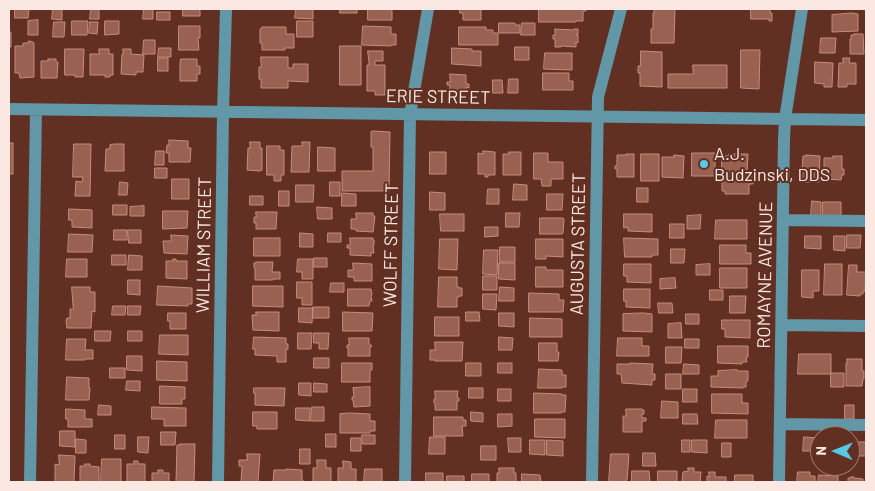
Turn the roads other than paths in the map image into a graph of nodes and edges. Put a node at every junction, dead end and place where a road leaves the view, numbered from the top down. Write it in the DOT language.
graph roads {
  1 [pos="226,9"];
  2 [pos="428,9"];
  3 [pos="621,9"];
  4 [pos="802,9"];
  5 [pos="9,109"];
  6 [pos="36,110"];
  7 [pos="223,112"];
  8 [pos="410,114"];
  9 [pos="598,117"];
  10 [pos="785,119"];
  11 [pos="866,120"];
  12 [pos="783,220"];
  13 [pos="866,221"];
  14 [pos="782,325"];
  15 [pos="866,326"];
  16 [pos="780,424"];
  17 [pos="866,426"];
  18 [pos="30,482"];
  19 [pos="218,482"];
  20 [pos="405,482"];
  21 [pos="592,482"];
  22 [pos="779,482"];
  1 -- 7 [label="street, WILLIAM STREET"];
  2 -- 8 [label="street, WOLFF STREET"];
  3 -- 9 [label="street, AUGUSTA STREET"];
  4 -- 10 [label="street, ROMAYNE AVENUE"];
  5 -- 6 [label="street, ERIE STREET"];
  6 -- 7 [label="street, ERIE STREET"];
  6 -- 18 [label="street"];
  7 -- 8 [label="street, ERIE STREET"];
  7 -- 19 [label="street, WILLIAM STREET"];
  8 -- 9 [label="street, ERIE STREET"];
  8 -- 20 [label="street, WOLFF STREET"];
  9 -- 10 [label="street, ERIE STREET"];
  9 -- 21 [label="street, AUGUSTA STREET"];
  10 -- 11 [label="street, ERIE STREET"];
  10 -- 12 [label="street, ROMAYNE AVENUE"];
  12 -- 13 [label="street"];
  12 -- 14 [label="street, ROMAYNE AVENUE"];
  14 -- 15 [label="street"];
  14 -- 16 [label="street, ROMAYNE AVENUE"];
  16 -- 17 [label="street"];
  16 -- 22 [label="street, ROMAYNE AVENUE"];
}
